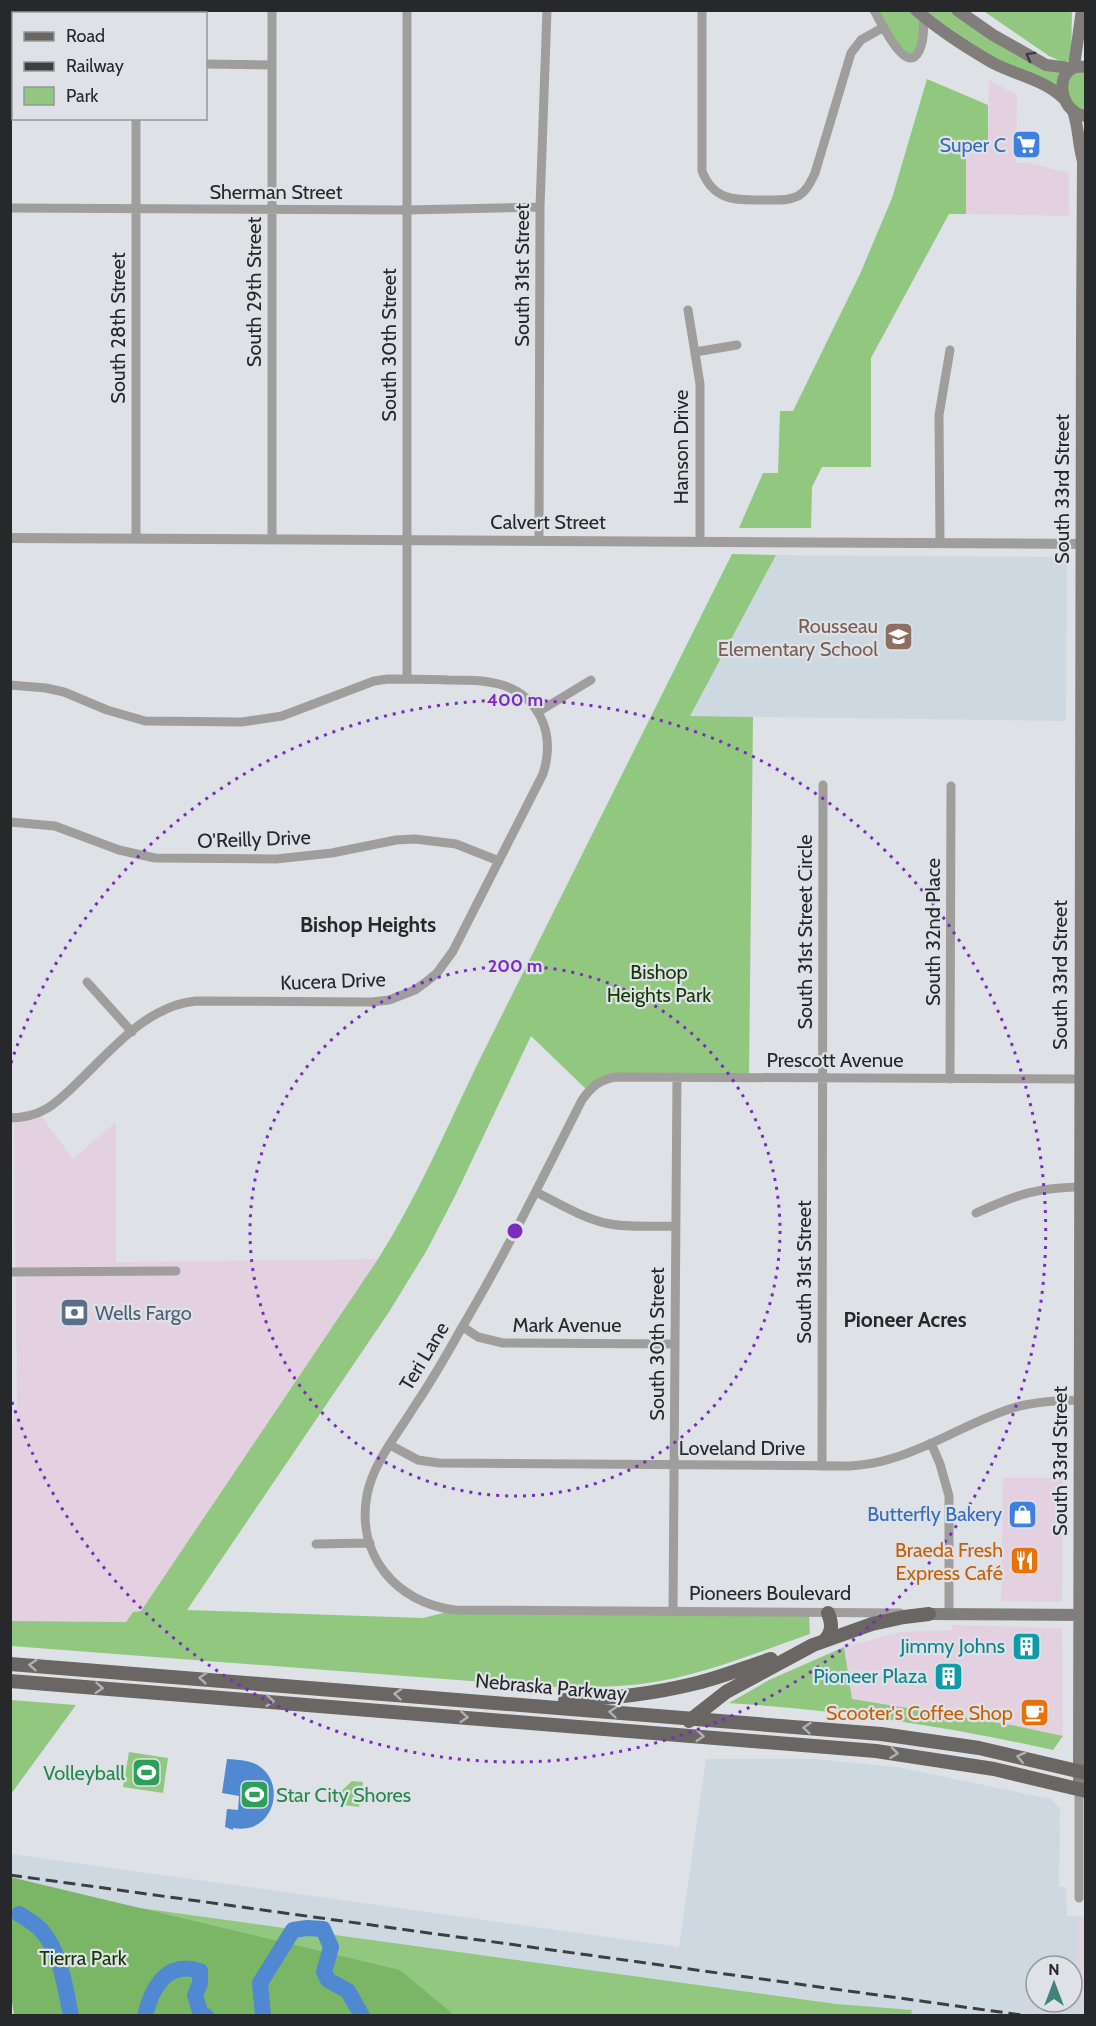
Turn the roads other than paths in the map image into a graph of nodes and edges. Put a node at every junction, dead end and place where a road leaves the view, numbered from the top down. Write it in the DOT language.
graph roads {
  1 [pos="272,10"];
  2 [pos="407,10"];
  3 [pos="547,10"];
  4 [pos="702,10"];
  5 [pos="874,10"];
  6 [pos="957,10"];
  7 [pos="1082,10"];
  8 [pos="921,13"];
  9 [pos="884,27"];
  10 [pos="1086,36"];
  11 [pos="207,64"];
  12 [pos="272,65"];
  13 [pos="1076,67"];
  14 [pos="1063,98"];
  15 [pos="1079,113"];
  16 [pos="136,120"];
  17 [pos="1084,157"];
  18 [pos="540,207"];
  19 [pos="10,208"];
  20 [pos="136,210"];
  21 [pos="272,210"];
  22 [pos="407,210"];
  23 [pos="688,310"];
  24 [pos="1084,340"];
  25 [pos="737,345"];
  26 [pos="950,350"];
  27 [pos="695,352"];
  28 [pos="10,538"];
  29 [pos="136,538"];
  30 [pos="272,538"];
  31 [pos="407,540"];
  32 [pos="539,540"];
  33 [pos="700,542"];
  34 [pos="940,543"];
  35 [pos="1083,544"];
  36 [pos="407,679"];
  37 [pos="591,680"];
  38 [pos="10,685"];
  39 [pos="538,712"];
  40 [pos="823,785"];
  41 [pos="951,786"];
  42 [pos="1083,800"];
  43 [pos="10,822"];
  44 [pos="499,861"];
  45 [pos="1083,939"];
  46 [pos="87,982"];
  47 [pos="132,1032"];
  48 [pos="677,1077"];
  49 [pos="823,1078"];
  50 [pos="950,1078"];
  51 [pos="1083,1079"];
  52 [pos="588,1091"];
  53 [pos="10,1118"];
  54 [pos="1082,1187"];
  55 [pos="536,1191"];
  56 [pos="976,1214"];
  57 [pos="676,1226"];
  58 [pos="176,1271"];
  59 [pos="10,1272"];
  60 [pos="463,1327"];
  61 [pos="675,1344"];
  62 [pos="1083,1400"];
  63 [pos="931,1443"];
  64 [pos="390,1445"];
  65 [pos="674,1465"];
  66 [pos="822,1466"];
  67 [pos="370,1543"];
  68 [pos="316,1544"];
  69 [pos="455,1610"];
  70 [pos="673,1612"];
  71 [pos="828,1613"];
  72 [pos="929,1614"];
  73 [pos="949,1614"];
  74 [pos="1082,1615"];
  75 [pos="819,1642"];
  76 [pos="10,1664"];
  77 [pos="10,1681"];
  78 [pos="477,1700"];
  79 [pos="694,1718"];
  80 [pos="598,1728"];
  81 [pos="1082,1772"];
  82 [pos="1082,1790"];
  83 [pos="1079,1898"];
  1 -- 12 [label="street, South 29th Street"];
  2 -- 22 [label="street, South 30th Street"];
  3 -- 18 [label="street, South 31st Street"];
  4 -- 9 [label="street"];
  5 -- 9 [label="street"];
  13 -- 6 [label="main road, one-way"];
  7 -- 10 [label="main road"];
  7 -- 13 [label="main road"];
  8 -- 9 [label="street"];
  8 -- 14 [label="main road"];
  11 -- 12 [label="street"];
  12 -- 21 [label="street, South 29th Street"];
  13 -- 14 [label="main road"];
  14 -- 15 [label="main road"];
  15 -- 17 [label="main road, South 33rd Street"];
  16 -- 20 [label="street, South 28th Street"];
  17 -- 24 [label="main road, South 33rd Street"];
  18 -- 22 [label="street, Sherman Street"];
  18 -- 32 [label="street, South 31st Street"];
  19 -- 20 [label="street, Sherman Street"];
  20 -- 21 [label="street, Sherman Street"];
  20 -- 29 [label="street, South 28th Street"];
  21 -- 22 [label="street, Sherman Street"];
  21 -- 30 [label="street, South 29th Street"];
  22 -- 31 [label="street, South 30th Street"];
  23 -- 27 [label="street, Hanson Drive"];
  24 -- 35 [label="main road, South 33rd Street"];
  25 -- 27 [label="street"];
  26 -- 34 [label="street"];
  27 -- 33 [label="street, Hanson Drive"];
  28 -- 29 [label="street, Calvert Street"];
  29 -- 30 [label="street, Calvert Street"];
  30 -- 31 [label="street, Calvert Street"];
  31 -- 32 [label="street, Calvert Street"];
  31 -- 36 [label="street, South 30th Street"];
  32 -- 33 [label="street, Calvert Street"];
  33 -- 34 [label="street, Calvert Street"];
  34 -- 35 [label="street, Calvert Street"];
  35 -- 42 [label="main road, South 33rd Street"];
  36 -- 38 [label="street"];
  36 -- 39 [label="street"];
  37 -- 39 [label="street"];
  39 -- 44 [label="street, Kucera Drive"];
  40 -- 49 [label="street, South 31st Street Circle"];
  41 -- 50 [label="street, South 32nd Place"];
  42 -- 45 [label="main road, South 33rd Street"];
  43 -- 44 [label="street, O'Reilly Drive"];
  44 -- 47 [label="street, Kucera Drive"];
  45 -- 51 [label="main road, South 33rd Street"];
  46 -- 47 [label="street"];
  47 -- 53 [label="street, Kucera Drive"];
  48 -- 49 [label="street, Prescott Avenue"];
  48 -- 52 [label="street, Prescott Avenue"];
  48 -- 57 [label="street, South 30th Street"];
  49 -- 50 [label="street, Prescott Avenue"];
  49 -- 66 [label="street, South 31st Street"];
  50 -- 51 [label="street, Prescott Avenue"];
  51 -- 54 [label="main road, South 33rd Street"];
  52 -- 55 [label="street, Teri Lane"];
  54 -- 56 [label="street"];
  54 -- 62 [label="main road, South 33rd Street"];
  55 -- 57 [label="street"];
  55 -- 60 [label="street, Teri Lane"];
  57 -- 61 [label="street, South 30th Street"];
  58 -- 59 [label="street"];
  60 -- 61 [label="street, Mark Avenue"];
  60 -- 64 [label="street, Teri Lane"];
  61 -- 65 [label="street, South 30th Street"];
  62 -- 63 [label="street, Loveland Drive"];
  62 -- 74 [label="main road, South 33rd Street"];
  63 -- 66 [label="street, Loveland Drive"];
  63 -- 73 [label="street"];
  64 -- 65 [label="street, Loveland Drive"];
  64 -- 67 [label="street, Teri Lane"];
  65 -- 66 [label="street, Loveland Drive"];
  65 -- 70 [label="street, South 30th Street"];
  67 -- 68 [label="street"];
  67 -- 69 [label="street, Teri Lane"];
  69 -- 70 [label="street, Pioneers Boulevard"];
  70 -- 71 [label="street, Pioneers Boulevard"];
  71 -- 72 [label="street, Pioneers Boulevard"];
  71 -- 75 [label="main road"];
  72 -- 73 [label="main road, Pioneers Boulevard"];
  72 -- 75 [label="main road"];
  73 -- 74 [label="main road, Pioneers Boulevard"];
  74 -- 81 [label="main road, South 33rd Street"];
  75 -- 78 [label="main road"];
  75 -- 79 [label="main road"];
  78 -- 76 [label="main road, Nebraska Parkway, one-way"];
  77 -- 80 [label="main road, Nebraska Parkway, one-way"];
  79 -- 78 [label="main road, Nebraska Parkway, one-way"];
  79 -- 80 [label="main road"];
  81 -- 79 [label="main road, Nebraska Parkway, one-way"];
  80 -- 82 [label="main road, Nebraska Parkway, one-way"];
  81 -- 82 [label="main road, South 33rd Street"];
  82 -- 83 [label="street"];
}
